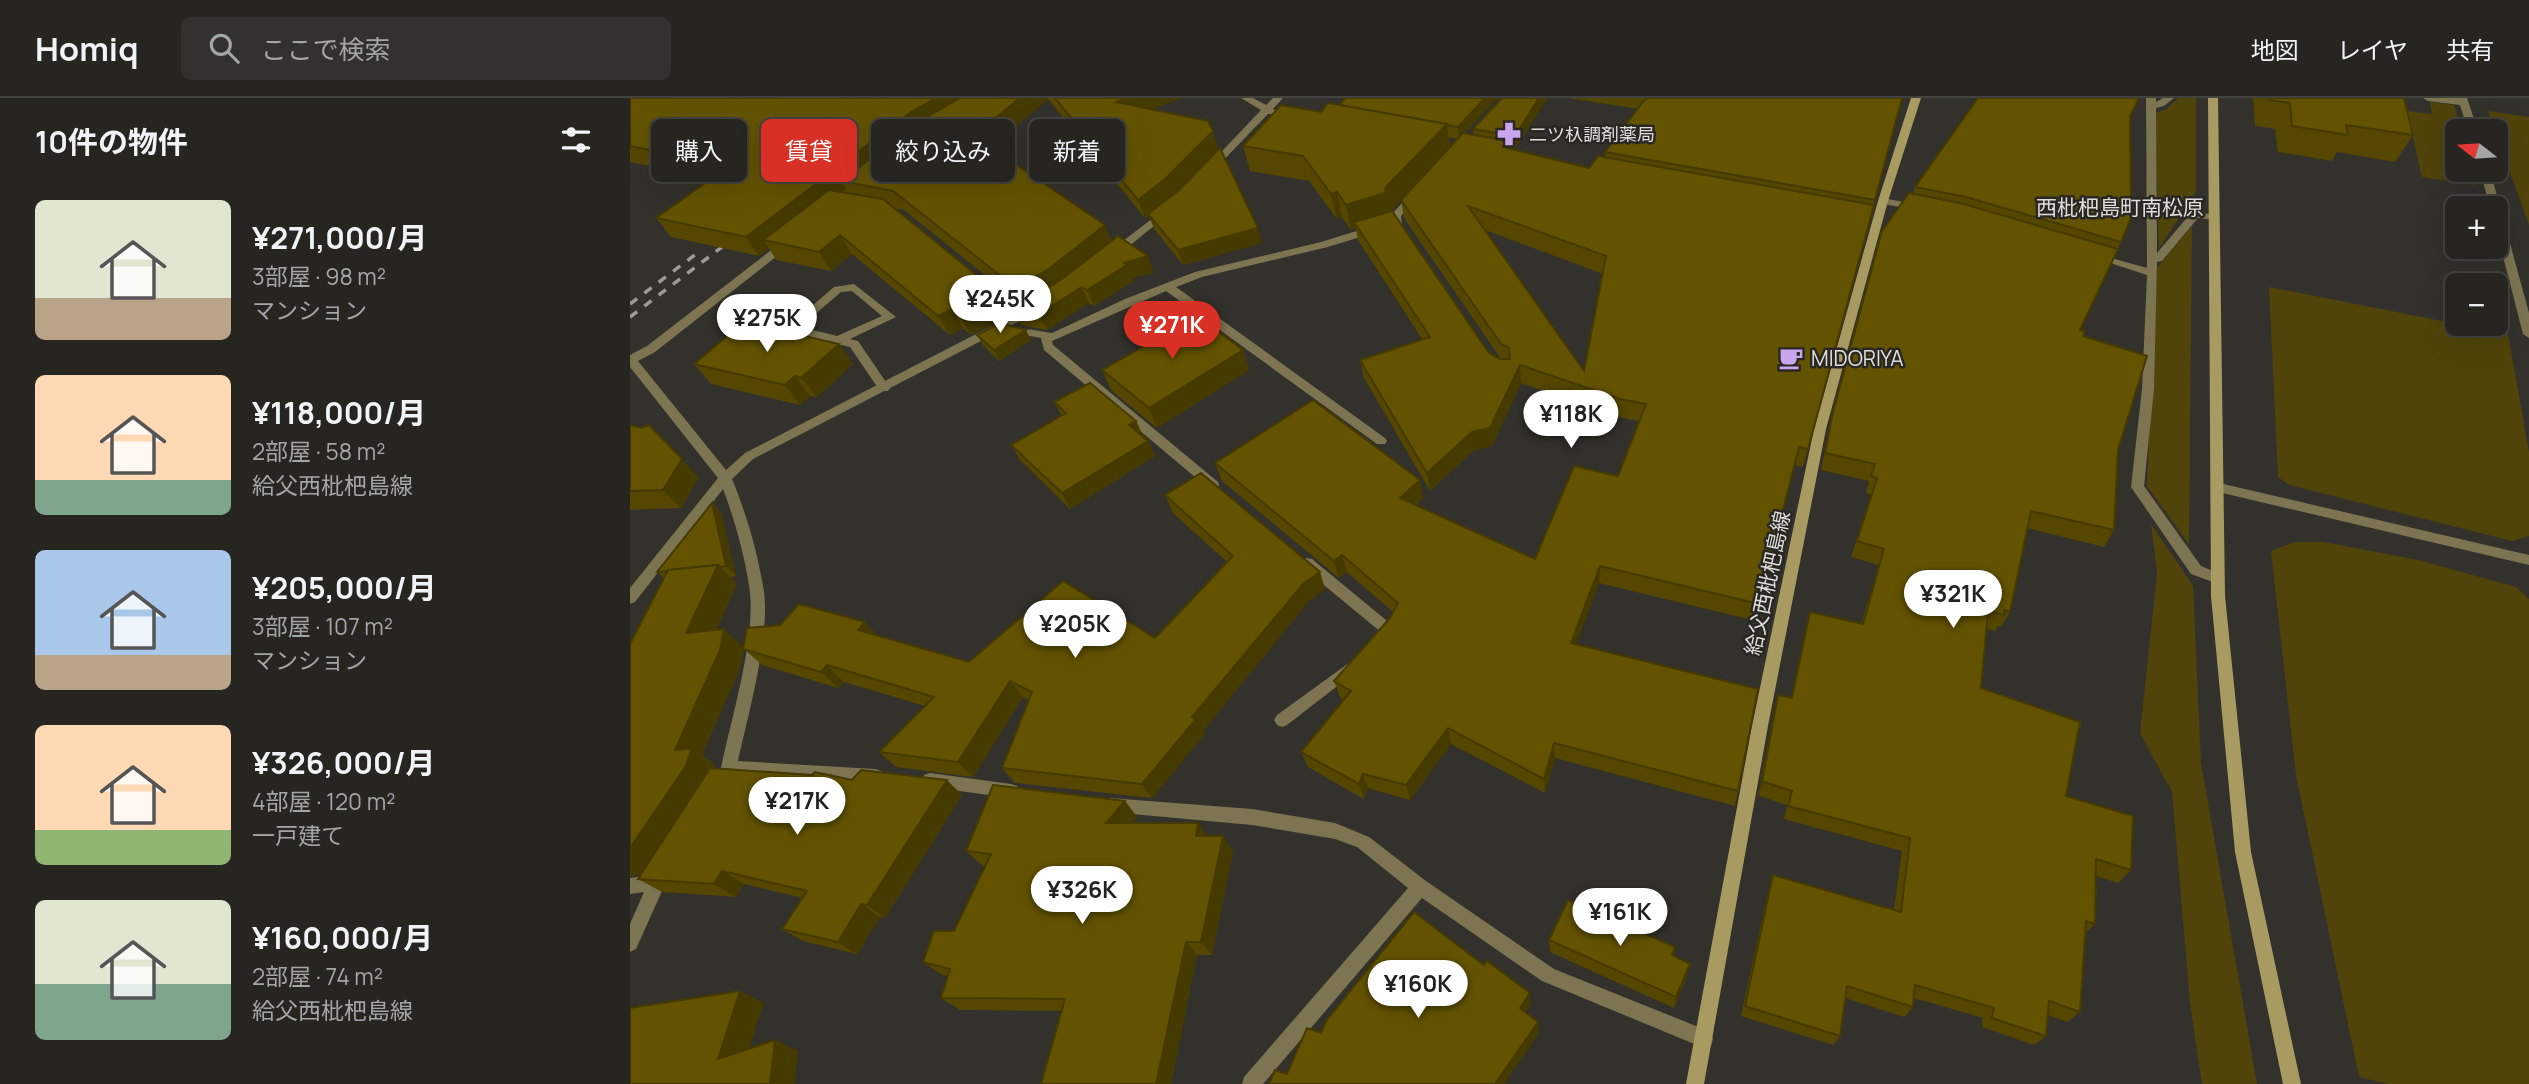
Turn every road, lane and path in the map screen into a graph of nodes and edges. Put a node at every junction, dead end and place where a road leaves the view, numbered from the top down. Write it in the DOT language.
graph roads {
  1 [pos="1246,98"];
  2 [pos="1278,98"];
  3 [pos="1916,98"];
  4 [pos="2169,98"];
  5 [pos="2213,98"];
  6 [pos="2428,98"];
  7 [pos="2463,100"];
  8 [pos="2151,102"];
  9 [pos="1265,110"];
  10 [pos="1288,114"];
  11 [pos="2469,119"];
  12 [pos="1203,176"];
  13 [pos="2488,182"];
  14 [pos="1423,186"];
  15 [pos="1883,201"];
  16 [pos="1177,202"];
  17 [pos="1932,210"];
  18 [pos="2215,217"];
  19 [pos="1398,222"];
  20 [pos="1406,234"];
  21 [pos="794,237"];
  22 [pos="2087,254"];
  23 [pos="1108,258"];
  24 [pos="2152,259"];
  25 [pos="2152,273"];
  26 [pos="982,281"];
  27 [pos="1167,286"];
  28 [pos="1044,303"];
  29 [pos="1024,315"];
  30 [pos="1004,327"];
  31 [pos="2529,334"];
  32 [pos="1046,337"];
  33 [pos="839,341"];
  34 [pos="630,360"];
  35 [pos="884,388"];
  36 [pos="1381,441"];
  37 [pos="725,478"];
  38 [pos="2219,488"];
  39 [pos="1228,497"];
  40 [pos="1292,550"];
  41 [pos="2529,560"];
  42 [pos="2218,579"];
  43 [pos="630,598"];
  44 [pos="1282,720"];
  45 [pos="1027,793"];
  46 [pos="1092,803"];
  47 [pos="670,860"];
  48 [pos="655,883"];
  49 [pos="630,886"];
  50 [pos="1420,887"];
  51 [pos="630,943"];
  52 [pos="1704,1039"];
  53 [pos="1251,1084"];
  54 [pos="1695,1084"];
  55 [pos="2292,1084"];
  1 -- 9 [label="street"];
  2 -- 9 [label="street"];
  3 -- 15 [label="main road, 給父西枇杷島線"];
  4 -- 8 [label="street"];
  5 -- 18 [label="main road"];
  6 -- 7 [label="street"];
  7 -- 11 [label="street"];
  8 -- 24 [label="street"];
  9 -- 10 [label="street"];
  9 -- 12 [label="street"];
  13 -- 31 [label="street"];
  14 -- 19 [label="street"];
  15 -- 17 [label="street"];
  15 -- 52 [label="main road, 給父西枇杷島線"];
  16 -- 23 [label="street"];
  18 -- 24 [label="street"];
  18 -- 38 [label="main road"];
  19 -- 20 [label="street"];
  19 -- 27 [label="street"];
  21 -- 34 [label="street"];
  22 -- 25 [label="street"];
  24 -- 25 [label="street"];
  25 -- 42 [label="street"];
  26 -- 29 [label="street"];
  27 -- 32 [label="street"];
  27 -- 36 [label="street"];
  28 -- 29 [label="street"];
  29 -- 30 [label="street"];
  30 -- 32 [label="street"];
  30 -- 35 [label="street"];
  32 -- 39 [label="street"];
  33 -- 33 [label="street"];
  33 -- 35 [label="street"];
  34 -- 37 [label="street"];
  35 -- 37 [label="street"];
  37 -- 43 [label="street"];
  37 -- 45 [label="street"];
  38 -- 41 [label="street"];
  38 -- 42 [label="main road"];
  40 -- 44 [label="street"];
  42 -- 55 [label="main road"];
  46 -- 50 [label="street"];
  47 -- 48 [label="street"];
  48 -- 49 [label="street"];
  48 -- 51 [label="street"];
  50 -- 52 [label="street"];
  50 -- 53 [label="street"];
  52 -- 54 [label="main road, 給父西枇杷島線"];
}
